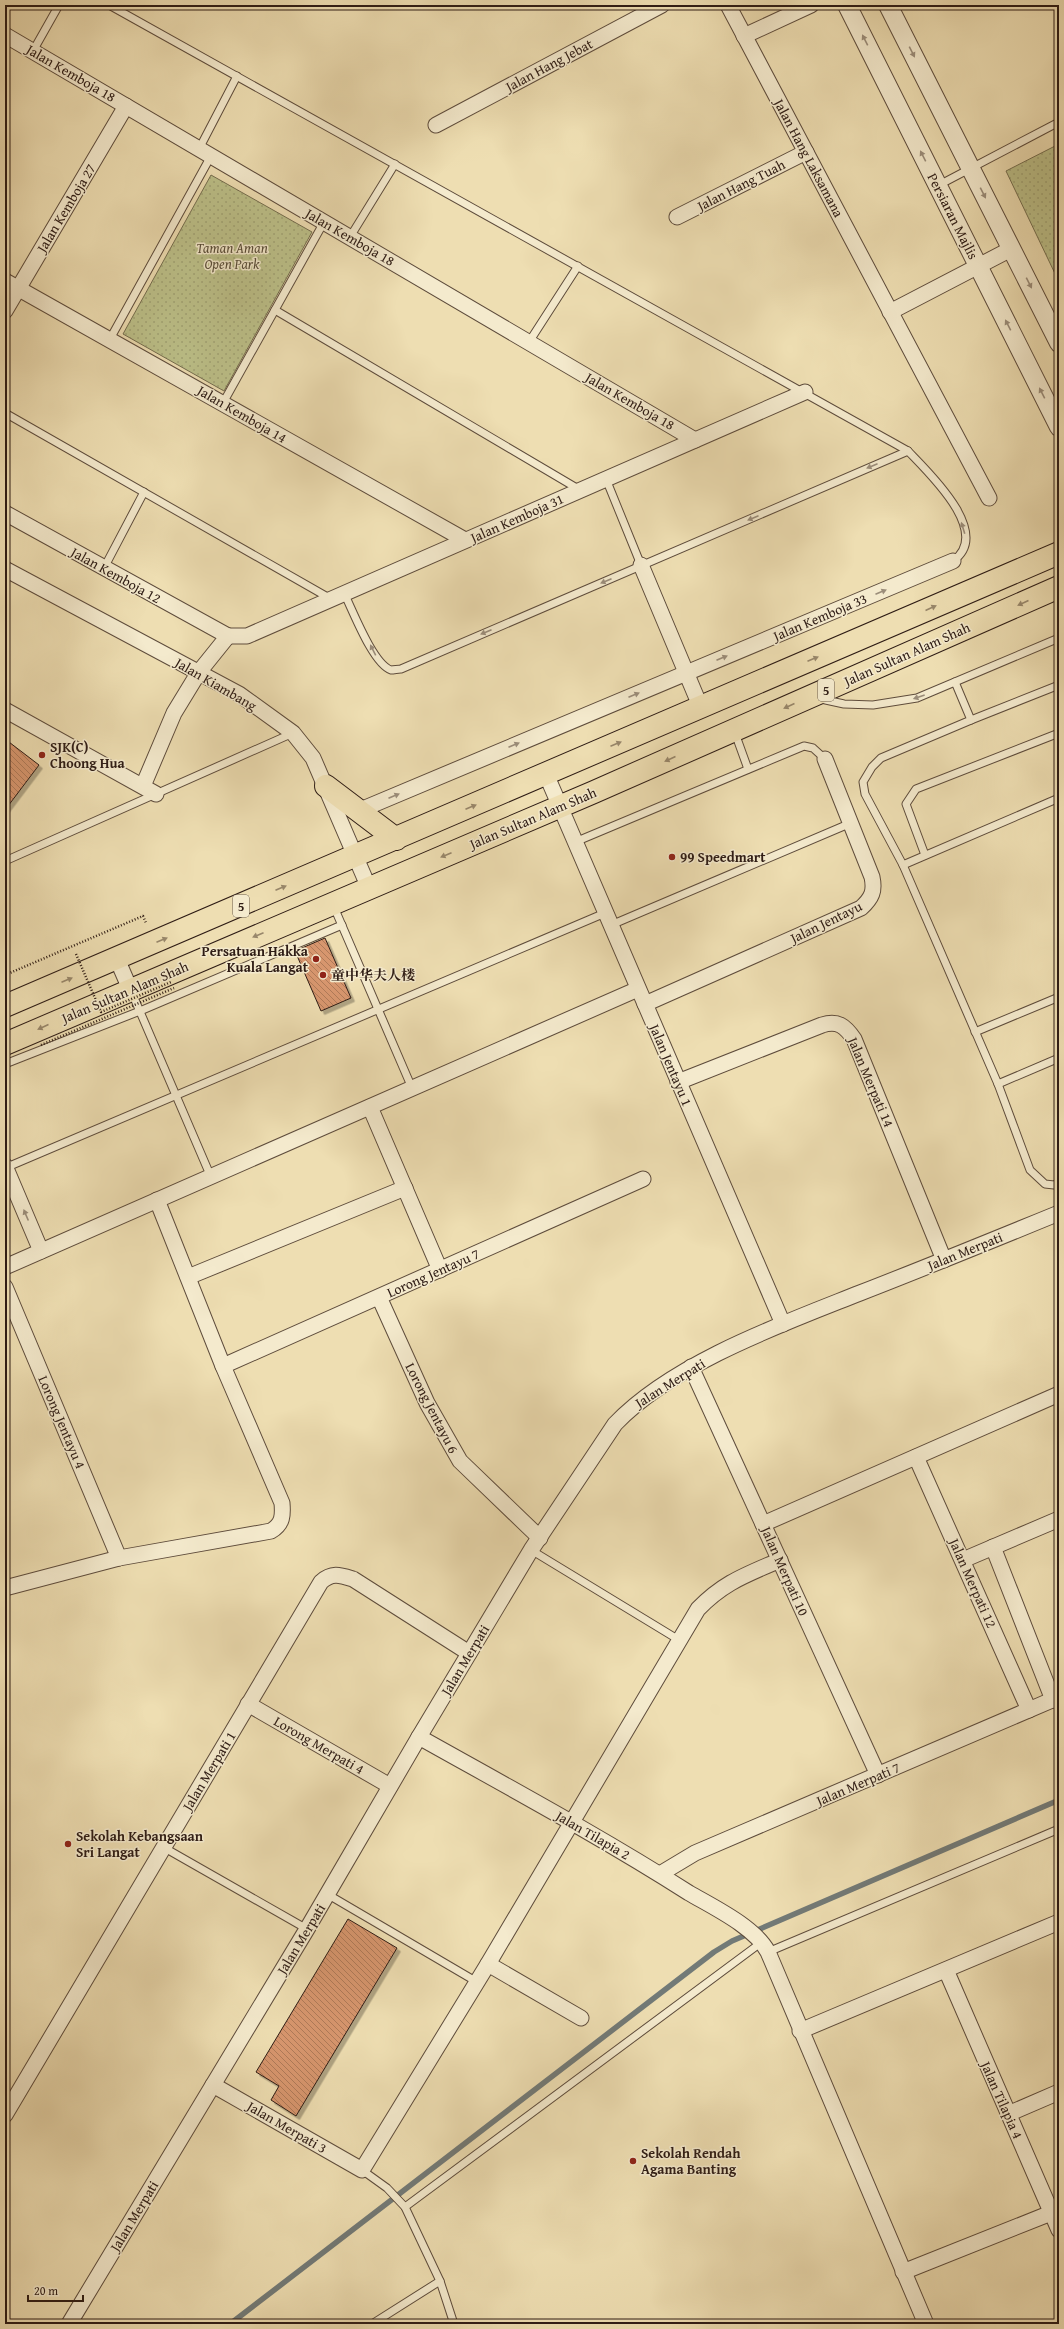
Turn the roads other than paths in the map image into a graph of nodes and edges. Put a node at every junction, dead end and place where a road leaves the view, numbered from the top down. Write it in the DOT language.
graph roads {
  1 [pos="59,5"];
  2 [pos="109,5"];
  3 [pos="662,5"];
  4 [pos="728,5"];
  5 [pos="811,5"];
  6 [pos="847,5"];
  7 [pos="888,5"];
  8 [pos="5,35"];
  9 [pos="744,36"];
  10 [pos="33,51"];
  11 [pos="237,76"];
  12 [pos="126,106"];
  13 [pos="1059,122"];
  14 [pos="436,125"];
  15 [pos="205,152"];
  16 [pos="806,152"];
  17 [pos="395,164"];
  18 [pos="970,168"];
  19 [pos="938,186"];
  20 [pos="677,217"];
  21 [pos="324,222"];
  22 [pos="350,237"];
  23 [pos="1011,249"];
  24 [pos="578,266"];
  25 [pos="978,266"];
  26 [pos="5,280"];
  27 [pos="19,288"];
  28 [pos="275,310"];
  29 [pos="5,311"];
  30 [pos="890,312"];
  31 [pos="110,339"];
  32 [pos="529,342"];
  33 [pos="1059,343"];
  34 [pos="805,392"];
  35 [pos="223,404"];
  36 [pos="5,413"];
  37 [pos="1059,427"];
  38 [pos="695,440"];
  39 [pos="908,451"];
  40 [pos="606,479"];
  41 [pos="580,490"];
  42 [pos="144,492"];
  43 [pos="989,498"];
  44 [pos="5,513"];
  45 [pos="465,540"];
  46 [pos="1059,553"];
  47 [pos="952,561"];
  48 [pos="641,566"];
  49 [pos="104,568"];
  50 [pos="5,569"];
  51 [pos="1059,587"];
  52 [pos="338,596"];
  53 [pos="228,636"];
  54 [pos="1059,638"];
  55 [pos="199,672"];
  56 [pos="686,673"];
  57 [pos="955,682"];
  58 [pos="1059,685"];
  59 [pos="811,697"];
  60 [pos="700,708"];
  61 [pos="5,710"];
  62 [pos="971,720"];
  63 [pos="734,731"];
  64 [pos="293,733"];
  65 [pos="1059,733"];
  66 [pos="826,759"];
  67 [pos="748,769"];
  68 [pos="546,774"];
  69 [pos="142,786"];
  70 [pos="326,786"];
  71 [pos="156,794"];
  72 [pos="1059,798"];
  73 [pos="560,807"];
  74 [pos="358,811"];
  75 [pos="851,823"];
  76 [pos="396,839"];
  77 [pos="575,842"];
  78 [pos="356,856"];
  79 [pos="925,856"];
  80 [pos="5,861"];
  81 [pos="903,865"];
  82 [pos="369,888"];
  83 [pos="333,903"];
  84 [pos="608,919"];
  85 [pos="342,925"];
  86 [pos="117,959"];
  87 [pos="130,989"];
  88 [pos="638,989"];
  89 [pos="1059,997"];
  90 [pos="645,1004"];
  91 [pos="5,1006"];
  92 [pos="378,1009"];
  93 [pos="140,1011"];
  94 [pos="975,1032"];
  95 [pos="5,1044"];
  96 [pos="1059,1058"];
  97 [pos="5,1064"];
  98 [pos="678,1082"];
  99 [pos="998,1084"];
  100 [pos="412,1088"];
  101 [pos="176,1095"];
  102 [pos="370,1107"];
  103 [pos="5,1167"];
  104 [pos="211,1177"];
  105 [pos="643,1180"];
  106 [pos="1059,1183"];
  107 [pos="405,1188"];
  108 [pos="157,1200"];
  109 [pos="1059,1213"];
  110 [pos="41,1251"];
  111 [pos="944,1260"];
  112 [pos="5,1267"];
  113 [pos="440,1270"];
  114 [pos="188,1277"];
  115 [pos="5,1287"];
  116 [pos="379,1297"];
  117 [pos="783,1324"];
  118 [pos="223,1366"];
  119 [pos="691,1367"];
  120 [pos="1059,1394"];
  121 [pos="916,1457"];
  122 [pos="1059,1519"];
  123 [pos="763,1524"];
  124 [pos="540,1538"];
  125 [pos="993,1547"];
  126 [pos="531,1550"];
  127 [pos="119,1558"];
  128 [pos="780,1560"];
  129 [pos="963,1560"];
  130 [pos="5,1588"];
  131 [pos="679,1640"];
  132 [pos="469,1653"];
  133 [pos="1056,1699"];
  134 [pos="248,1704"];
  135 [pos="1029,1710"];
  136 [pos="419,1737"];
  137 [pos="878,1775"];
  138 [pos="390,1786"];
  139 [pos="572,1823"];
  140 [pos="1059,1829"];
  141 [pos="163,1847"];
  142 [pos="660,1874"];
  143 [pos="327,1894"];
  144 [pos="1059,1922"];
  145 [pos="307,1929"];
  146 [pos="765,1947"];
  147 [pos="488,1964"];
  148 [pos="946,1970"];
  149 [pos="477,1982"];
  150 [pos="581,2018"];
  151 [pos="800,2031"];
  152 [pos="213,2085"];
  153 [pos="1059,2092"];
  154 [pos="1008,2114"];
  155 [pos="5,2115"];
  156 [pos="362,2170"];
  157 [pos="405,2207"];
  158 [pos="1051,2212"];
  159 [pos="1059,2230"];
  160 [pos="903,2272"];
  161 [pos="440,2281"];
  162 [pos="69,2324"];
  163 [pos="372,2324"];
  164 [pos="454,2324"];
  165 [pos="926,2324"];
  1 -- 10 [label="lane"];
  2 -- 11 [label="lane"];
  3 -- 14 [label="street, Jalan Hang Jebat"];
  4 -- 9 [label="street, Jalan Hang Laksamana"];
  5 -- 9 [label="street"];
  19 -- 6 [label="street, Persiaran Majlis, one-way"];
  7 -- 18 [label="street, one-way"];
  8 -- 10 [label="street, Jalan Kemboja 18"];
  9 -- 16 [label="street, Jalan Hang Laksamana"];
  10 -- 12 [label="street, Jalan Kemboja 18"];
  11 -- 15 [label="lane"];
  11 -- 17 [label="lane"];
  12 -- 15 [label="street, Jalan Kemboja 18"];
  12 -- 27 [label="street, Jalan Kemboja 27"];
  13 -- 18 [label="lane"];
  15 -- 21 [label="street, Jalan Kemboja 18"];
  15 -- 31 [label="lane"];
  16 -- 20 [label="street, Jalan Hang Tuah"];
  16 -- 30 [label="street, Jalan Hang Laksamana"];
  17 -- 22 [label="lane"];
  17 -- 24 [label="lane"];
  18 -- 19 [label="lane"];
  18 -- 23 [label="street, one-way"];
  19 -- 25 [label="street, Persiaran Majlis"];
  21 -- 22 [label="street, Jalan Kemboja 18"];
  21 -- 28 [label="lane"];
  22 -- 32 [label="street, Jalan Kemboja 18"];
  23 -- 25 [label="street"];
  23 -- 33 [label="street, one-way"];
  24 -- 32 [label="lane"];
  24 -- 34 [label="lane"];
  25 -- 30 [label="street"];
  37 -- 25 [label="street, Persiaran Majlis, one-way"];
  26 -- 27 [label="street, Jalan Kemboja 14"];
  27 -- 29 [label="street, Jalan Kemboja 27"];
  27 -- 31 [label="street, Jalan Kemboja 14"];
  28 -- 35 [label="lane"];
  28 -- 41 [label="lane"];
  30 -- 43 [label="street, Jalan Hang Laksamana"];
  31 -- 35 [label="street, Jalan Kemboja 14"];
  32 -- 38 [label="street, Jalan Kemboja 18"];
  34 -- 38 [label="street, Jalan Kemboja 31"];
  34 -- 39 [label="lane"];
  35 -- 45 [label="street, Jalan Kemboja 14"];
  36 -- 42 [label="lane"];
  38 -- 40 [label="street, Jalan Kemboja 31"];
  47 -- 39 [label="lane, one-way"];
  39 -- 48 [label="lane, one-way"];
  40 -- 41 [label="street, Jalan Kemboja 31"];
  40 -- 48 [label="lane"];
  41 -- 45 [label="street, Jalan Kemboja 31"];
  42 -- 49 [label="lane"];
  42 -- 52 [label="lane"];
  44 -- 49 [label="street, Jalan Kemboja 12"];
  45 -- 52 [label="street, Jalan Kemboja 31"];
  60 -- 46 [label="highway, 5, one-way"];
  56 -- 47 [label="street, Jalan Kemboja 33, one-way"];
  48 -- 52 [label="lane, one-way"];
  48 -- 56 [label="street"];
  49 -- 53 [label="street, Jalan Kemboja 12"];
  50 -- 55 [label="street, Jalan Kiambang"];
  51 -- 59 [label="highway, Jalan Sultan Alam Shah / 5, one-way"];
  52 -- 53 [label="street, Jalan Kemboja 31"];
  53 -- 55 [label="street"];
  54 -- 57 [label="lane"];
  55 -- 64 [label="street, Jalan Kiambang"];
  55 -- 69 [label="street"];
  56 -- 60 [label="street"];
  74 -- 56 [label="street, Jalan Kemboja 33, one-way"];
  57 -- 59 [label="lane, one-way"];
  57 -- 62 [label="lane"];
  58 -- 62 [label="lane"];
  59 -- 63 [label="highway, Jalan Sultan Alam Shah / 5, one-way"];
  68 -- 60 [label="highway, 5, one-way"];
  61 -- 69 [label="street"];
  62 -- 81 [label="lane"];
  63 -- 67 [label="lane"];
  63 -- 73 [label="highway, Jalan Sultan Alam Shah / 5, one-way"];
  64 -- 70 [label="street, Jalan Kiambang"];
  64 -- 71 [label="lane"];
  65 -- 79 [label="lane"];
  66 -- 67 [label="lane"];
  66 -- 75 [label="street, Jalan Jentayu"];
  67 -- 77 [label="lane"];
  68 -- 73 [label="street, Jalan Jentayu 1"];
  76 -- 68 [label="highway, 5, one-way"];
  69 -- 71 [label="street"];
  70 -- 74 [label="highway"];
  70 -- 78 [label="street, Jalan Kiambang"];
  71 -- 80 [label="lane"];
  72 -- 79 [label="lane"];
  73 -- 77 [label="street, Jalan Jentayu 1"];
  73 -- 82 [label="highway, Jalan Sultan Alam Shah / 5, one-way"];
  74 -- 76 [label="highway"];
  75 -- 84 [label="lane"];
  75 -- 90 [label="street, Jalan Jentayu"];
  76 -- 78 [label="highway, 5"];
  77 -- 84 [label="street, Jalan Jentayu 1"];
  78 -- 82 [label="street, Jalan Kiambang"];
  86 -- 78 [label="highway, 5, one-way"];
  79 -- 81 [label="lane"];
  81 -- 94 [label="lane"];
  82 -- 83 [label="highway, Jalan Sultan Alam Shah / 5"];
  83 -- 85 [label="lane"];
  83 -- 87 [label="highway, Jalan Sultan Alam Shah / 5, one-way"];
  84 -- 88 [label="street, Jalan Jentayu 1"];
  84 -- 92 [label="lane"];
  85 -- 92 [label="lane"];
  85 -- 93 [label="lane"];
  86 -- 87 [label="street"];
  91 -- 86 [label="highway, 5, one-way"];
  87 -- 93 [label="lane"];
  87 -- 95 [label="highway, Jalan Sultan Alam Shah / 5, one-way"];
  88 -- 90 [label="street, Jalan Jentayu 1"];
  88 -- 100 [label="street"];
  89 -- 94 [label="lane"];
  90 -- 98 [label="street, Jalan Jentayu 1"];
  92 -- 100 [label="lane"];
  92 -- 101 [label="lane"];
  93 -- 97 [label="lane"];
  93 -- 101 [label="lane"];
  94 -- 99 [label="lane"];
  96 -- 99 [label="lane"];
  98 -- 111 [label="street, Jalan Merpati 14"];
  98 -- 117 [label="street, Jalan Jentayu 1"];
  99 -- 106 [label="lane"];
  100 -- 102 [label="street"];
  101 -- 103 [label="lane"];
  101 -- 104 [label="lane"];
  102 -- 104 [label="street"];
  102 -- 107 [label="street"];
  110 -- 103 [label="street, one-way"];
  104 -- 108 [label="street"];
  105 -- 113 [label="street, Lorong Jentayu 7"];
  107 -- 113 [label="street"];
  107 -- 114 [label="street"];
  108 -- 110 [label="street"];
  108 -- 114 [label="street"];
  109 -- 111 [label="street, Jalan Merpati"];
  110 -- 112 [label="street"];
  111 -- 117 [label="street, Jalan Merpati"];
  113 -- 116 [label="street, Lorong Jentayu 7"];
  114 -- 118 [label="street"];
  115 -- 127 [label="street, Lorong Jentayu 4"];
  116 -- 118 [label="street, Lorong Jentayu 7"];
  116 -- 124 [label="street, Lorong Jentayu 6"];
  117 -- 119 [label="street, Jalan Merpati"];
  118 -- 127 [label="street"];
  119 -- 123 [label="street, Jalan Merpati 10"];
  119 -- 124 [label="street, Jalan Merpati"];
  120 -- 121 [label="street"];
  121 -- 123 [label="street"];
  121 -- 129 [label="street, Jalan Merpati 12"];
  122 -- 125 [label="street"];
  123 -- 128 [label="street, Jalan Merpati 10"];
  124 -- 126 [label="street, Jalan Merpati"];
  125 -- 129 [label="street"];
  125 -- 133 [label="street"];
  126 -- 131 [label="lane"];
  126 -- 132 [label="street, Jalan Merpati"];
  127 -- 130 [label="street"];
  128 -- 131 [label="street"];
  128 -- 137 [label="street, Jalan Merpati 10"];
  129 -- 135 [label="street, Jalan Merpati 12"];
  131 -- 139 [label="street"];
  132 -- 134 [label="street, Jalan Merpati 1"];
  132 -- 136 [label="street, Jalan Merpati"];
  133 -- 135 [label="street, Jalan Merpati 7"];
  134 -- 138 [label="street, Lorong Merpati 4"];
  134 -- 141 [label="street, Jalan Merpati 1"];
  135 -- 137 [label="street, Jalan Merpati 7"];
  136 -- 138 [label="street, Jalan Merpati"];
  136 -- 139 [label="street, Jalan Tilapia 2"];
  137 -- 142 [label="street, Jalan Merpati 7"];
  138 -- 143 [label="street, Jalan Merpati"];
  139 -- 142 [label="street, Jalan Tilapia 2"];
  139 -- 147 [label="street"];
  140 -- 146 [label="lane"];
  141 -- 145 [label="lane"];
  141 -- 155 [label="street, Jalan Merpati 1"];
  142 -- 146 [label="street, Jalan Tilapia 2"];
  143 -- 145 [label="street, Jalan Merpati"];
  143 -- 149 [label="lane"];
  144 -- 148 [label="street"];
  145 -- 152 [label="street, Jalan Merpati"];
  146 -- 151 [label="street"];
  146 -- 157 [label="lane"];
  147 -- 149 [label="street"];
  147 -- 150 [label="street"];
  148 -- 151 [label="street"];
  148 -- 154 [label="street, Jalan Tilapia 4"];
  149 -- 156 [label="street"];
  151 -- 160 [label="street"];
  152 -- 156 [label="street, Jalan Merpati 3"];
  152 -- 162 [label="street, Jalan Merpati"];
  153 -- 154 [label="street"];
  154 -- 158 [label="street, Jalan Tilapia 4"];
  156 -- 157 [label="lane"];
  157 -- 161 [label="lane"];
  158 -- 159 [label="street, Jalan Tilapia 4"];
  158 -- 160 [label="street"];
  160 -- 165 [label="street"];
  161 -- 163 [label="lane"];
  161 -- 164 [label="lane"];
}
